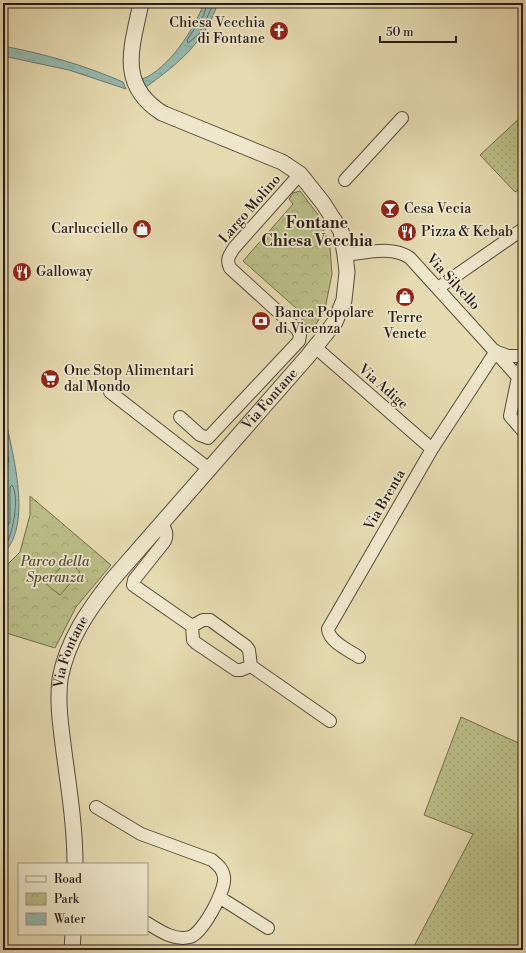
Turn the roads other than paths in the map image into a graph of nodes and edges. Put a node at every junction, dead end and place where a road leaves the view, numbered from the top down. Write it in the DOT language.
graph roads {
  1 [pos="141,3"];
  2 [pos="402,118"];
  3 [pos="300,174"];
  4 [pos="345,180"];
  5 [pos="523,229"];
  6 [pos="345,255"];
  7 [pos="438,288"];
  8 [pos="315,347"];
  9 [pos="496,351"];
  10 [pos="523,356"];
  11 [pos="273,368"];
  12 [pos="520,372"];
  13 [pos="287,380"];
  14 [pos="110,392"];
  15 [pos="180,417"];
  16 [pos="523,431"];
  17 [pos="432,449"];
  18 [pos="209,469"];
  19 [pos="161,524"];
  20 [pos="112,580"];
  21 [pos="133,585"];
  22 [pos="192,626"];
  23 [pos="359,657"];
  24 [pos="251,666"];
  25 [pos="330,721"];
  26 [pos="96,807"];
  27 [pos="75,863"];
  28 [pos="219,897"];
  29 [pos="148,924"];
  30 [pos="268,928"];
  31 [pos="73,935"];
  32 [pos="72,950"];
  1 -- 3 [label="street, Via Fontane"];
  2 -- 4 [label="street"];
  3 -- 6 [label="street, Via Fontane"];
  3 -- 11 [label="street, Largo Molino"];
  5 -- 7 [label="street"];
  6 -- 7 [label="street, Via Silvello"];
  6 -- 8 [label="street, Via Fontane"];
  7 -- 9 [label="street, Via Silvello"];
  8 -- 13 [label="street, Via Fontane"];
  8 -- 17 [label="street, Via Adige"];
  9 -- 10 [label="street"];
  9 -- 12 [label="street, Via Silvello"];
  9 -- 17 [label="street, Via Brenta"];
  11 -- 13 [label="street"];
  11 -- 15 [label="street, Largo Molino"];
  12 -- 16 [label="street"];
  13 -- 18 [label="street, Via Fontane"];
  14 -- 18 [label="street"];
  17 -- 23 [label="street, Via Brenta"];
  18 -- 19 [label="street, Via Fontane"];
  19 -- 20 [label="street, Via Fontane"];
  19 -- 21 [label="street"];
  20 -- 21 [label="street"];
  20 -- 27 [label="street, Via Fontane"];
  21 -- 22 [label="street"];
  22 -- 24 [label="street"];
  22 -- 24 [label="street"];
  24 -- 25 [label="street"];
  26 -- 28 [label="street"];
  28 -- 29 [label="street"];
  28 -- 30 [label="street"];
  31 -- 32 [label="street"];
}
